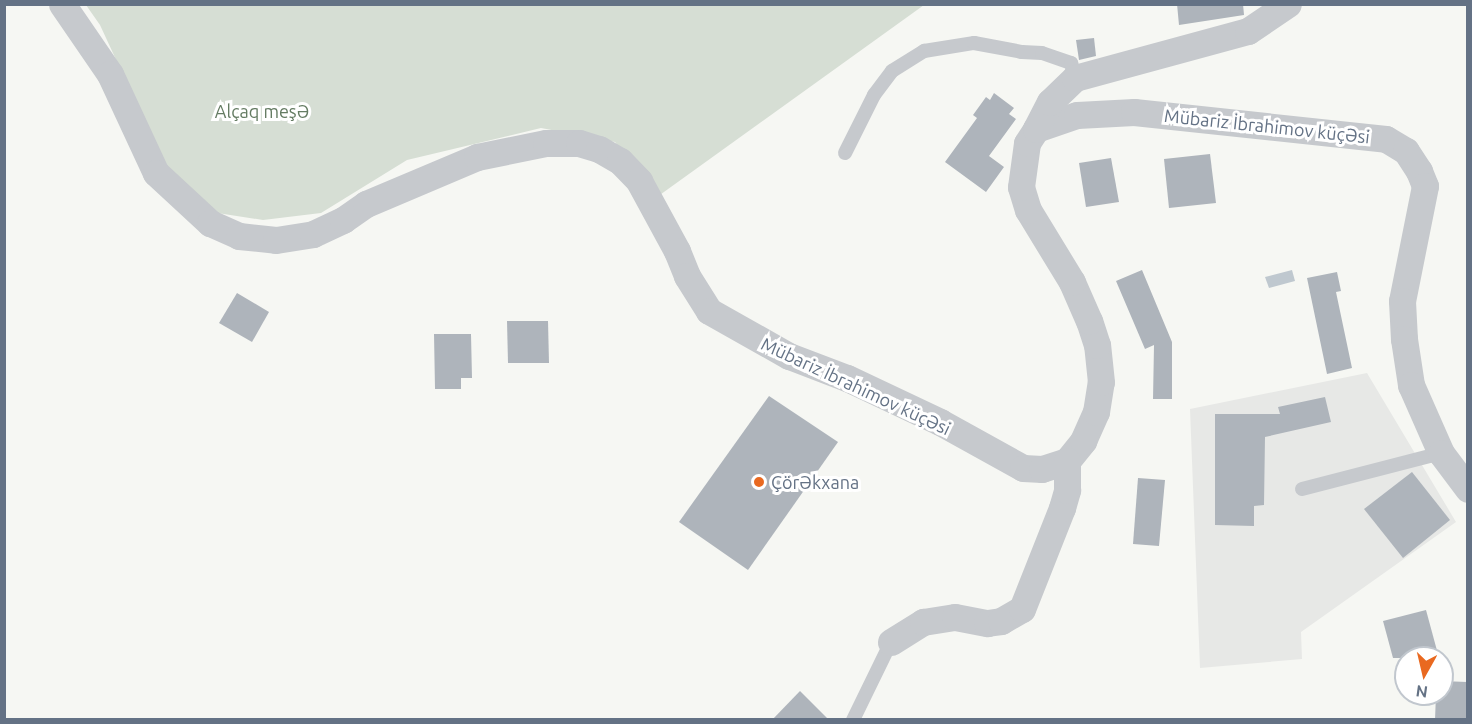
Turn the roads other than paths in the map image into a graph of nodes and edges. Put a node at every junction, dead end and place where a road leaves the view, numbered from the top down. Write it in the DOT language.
graph roads {
  1 [pos="62,4"];
  2 [pos="1288,4"];
  3 [pos="1075,78"];
  4 [pos="1036,129"];
  5 [pos="845,153"];
  6 [pos="1441,453"];
  7 [pos="1067,461"];
  8 [pos="1302,489"];
  9 [pos="1467,489"];
  10 [pos="891,642"];
  11 [pos="854,720"];
  1 -- 7 [label="street, Mübariz İbrahimov küçəsi"];
  2 -- 3 [label="street"];
  3 -- 4 [label="street"];
  3 -- 5 [label="lane"];
  4 -- 6 [label="street, Mübariz İbrahimov küçəsi"];
  4 -- 7 [label="street"];
  6 -- 8 [label="lane"];
  6 -- 9 [label="street, Mübariz İbrahimov küçəsi"];
  7 -- 10 [label="street"];
  10 -- 11 [label="lane"];
}
